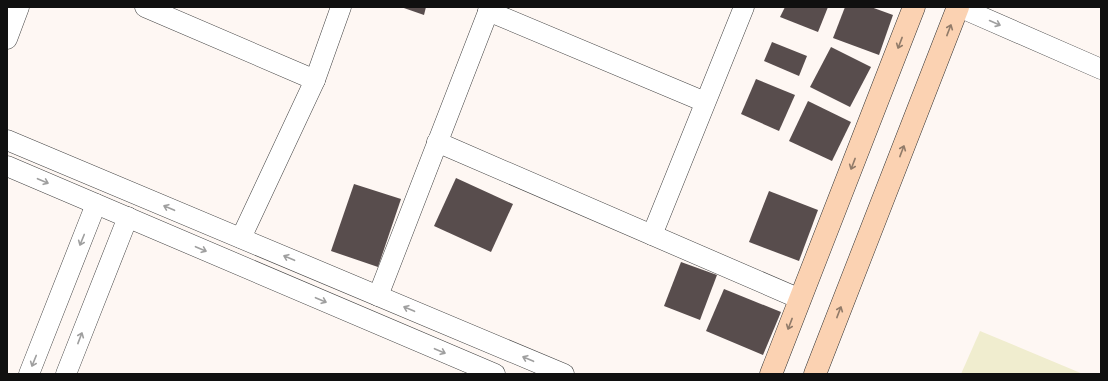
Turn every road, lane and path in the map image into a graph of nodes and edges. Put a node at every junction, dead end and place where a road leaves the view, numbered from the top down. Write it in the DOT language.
graph roads {
  1 [pos="19,7"];
  2 [pos="145,7"];
  3 [pos="341,7"];
  4 [pos="744,7"];
  5 [pos="914,7"];
  6 [pos="959,7"];
  7 [pos="489,9"];
  8 [pos="7,39"];
  9 [pos="1101,69"];
  10 [pos="315,80"];
  11 [pos="705,102"];
  12 [pos="7,140"];
  13 [pos="437,142"];
  14 [pos="7,166"];
  15 [pos="96,204"];
  16 [pos="128,217"];
  17 [pos="652,235"];
  18 [pos="241,238"];
  19 [pos="378,296"];
  20 [pos="800,299"];
  21 [pos="73,372"];
  22 [pos="29,374"];
  23 [pos="495,374"];
  24 [pos="564,374"];
  25 [pos="771,374"];
  26 [pos="815,374"];
  1 -- 8 [label="street"];
  2 -- 10 [label="street"];
  3 -- 10 [label="street"];
  4 -- 11 [label="street"];
  5 -- 20 [label="street, one-way"];
  6 -- 9 [label="street, one-way"];
  26 -- 6 [label="street, one-way"];
  7 -- 11 [label="street"];
  7 -- 13 [label="street"];
  10 -- 18 [label="street"];
  11 -- 17 [label="street"];
  18 -- 12 [label="street, one-way"];
  13 -- 17 [label="street"];
  13 -- 19 [label="street"];
  14 -- 15 [label="street, one-way"];
  15 -- 16 [label="street"];
  15 -- 22 [label="street, one-way"];
  21 -- 16 [label="street, one-way"];
  16 -- 23 [label="street, one-way"];
  17 -- 20 [label="street"];
  19 -- 18 [label="street, one-way"];
  24 -- 19 [label="street, one-way"];
  20 -- 25 [label="street, one-way"];
}
